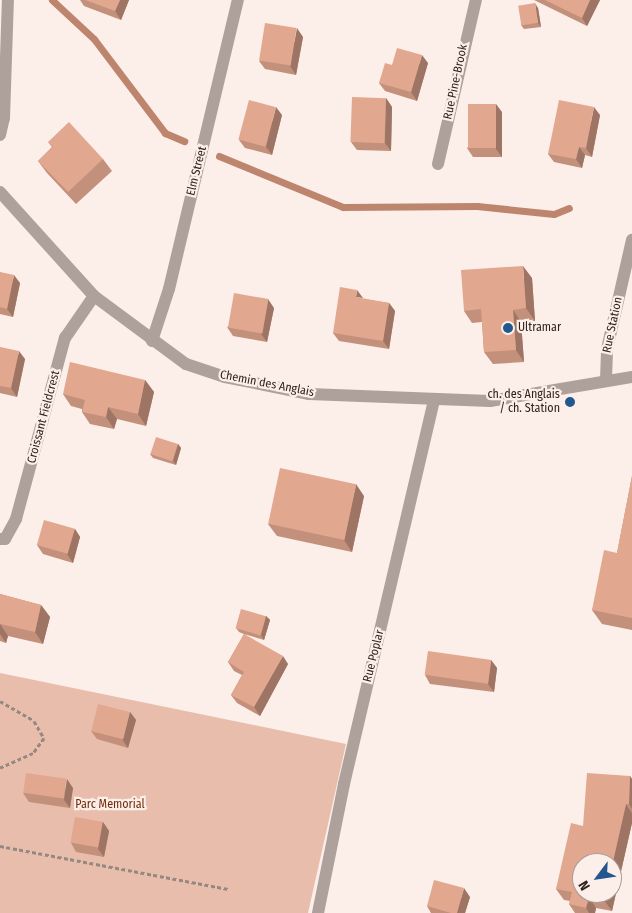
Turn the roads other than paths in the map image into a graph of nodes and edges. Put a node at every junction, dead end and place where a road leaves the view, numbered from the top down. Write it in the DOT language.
graph roads {
  1 [pos="8,0"];
  2 [pos="238,0"];
  3 [pos="476,0"];
  4 [pos="0,135"];
  5 [pos="438,164"];
  6 [pos="0,192"];
  7 [pos="632,240"];
  8 [pos="94,296"];
  9 [pos="152,340"];
  10 [pos="632,377"];
  11 [pos="606,380"];
  12 [pos="434,399"];
  13 [pos="0,539"];
  14 [pos="318,913"];
  1 -- 4 [label="street"];
  2 -- 9 [label="street, Elm Street"];
  3 -- 5 [label="street, Rue Pine-Brook"];
  6 -- 8 [label="street, Chemin des Anglais"];
  7 -- 11 [label="street, Rue Station"];
  8 -- 9 [label="street, Chemin des Anglais"];
  8 -- 13 [label="street, Croissant Fieldcrest"];
  9 -- 12 [label="street, Chemin des Anglais"];
  10 -- 11 [label="street, Chemin des Anglais"];
  11 -- 12 [label="street, Chemin des Anglais"];
  12 -- 14 [label="street, Rue Poplar"];
}
